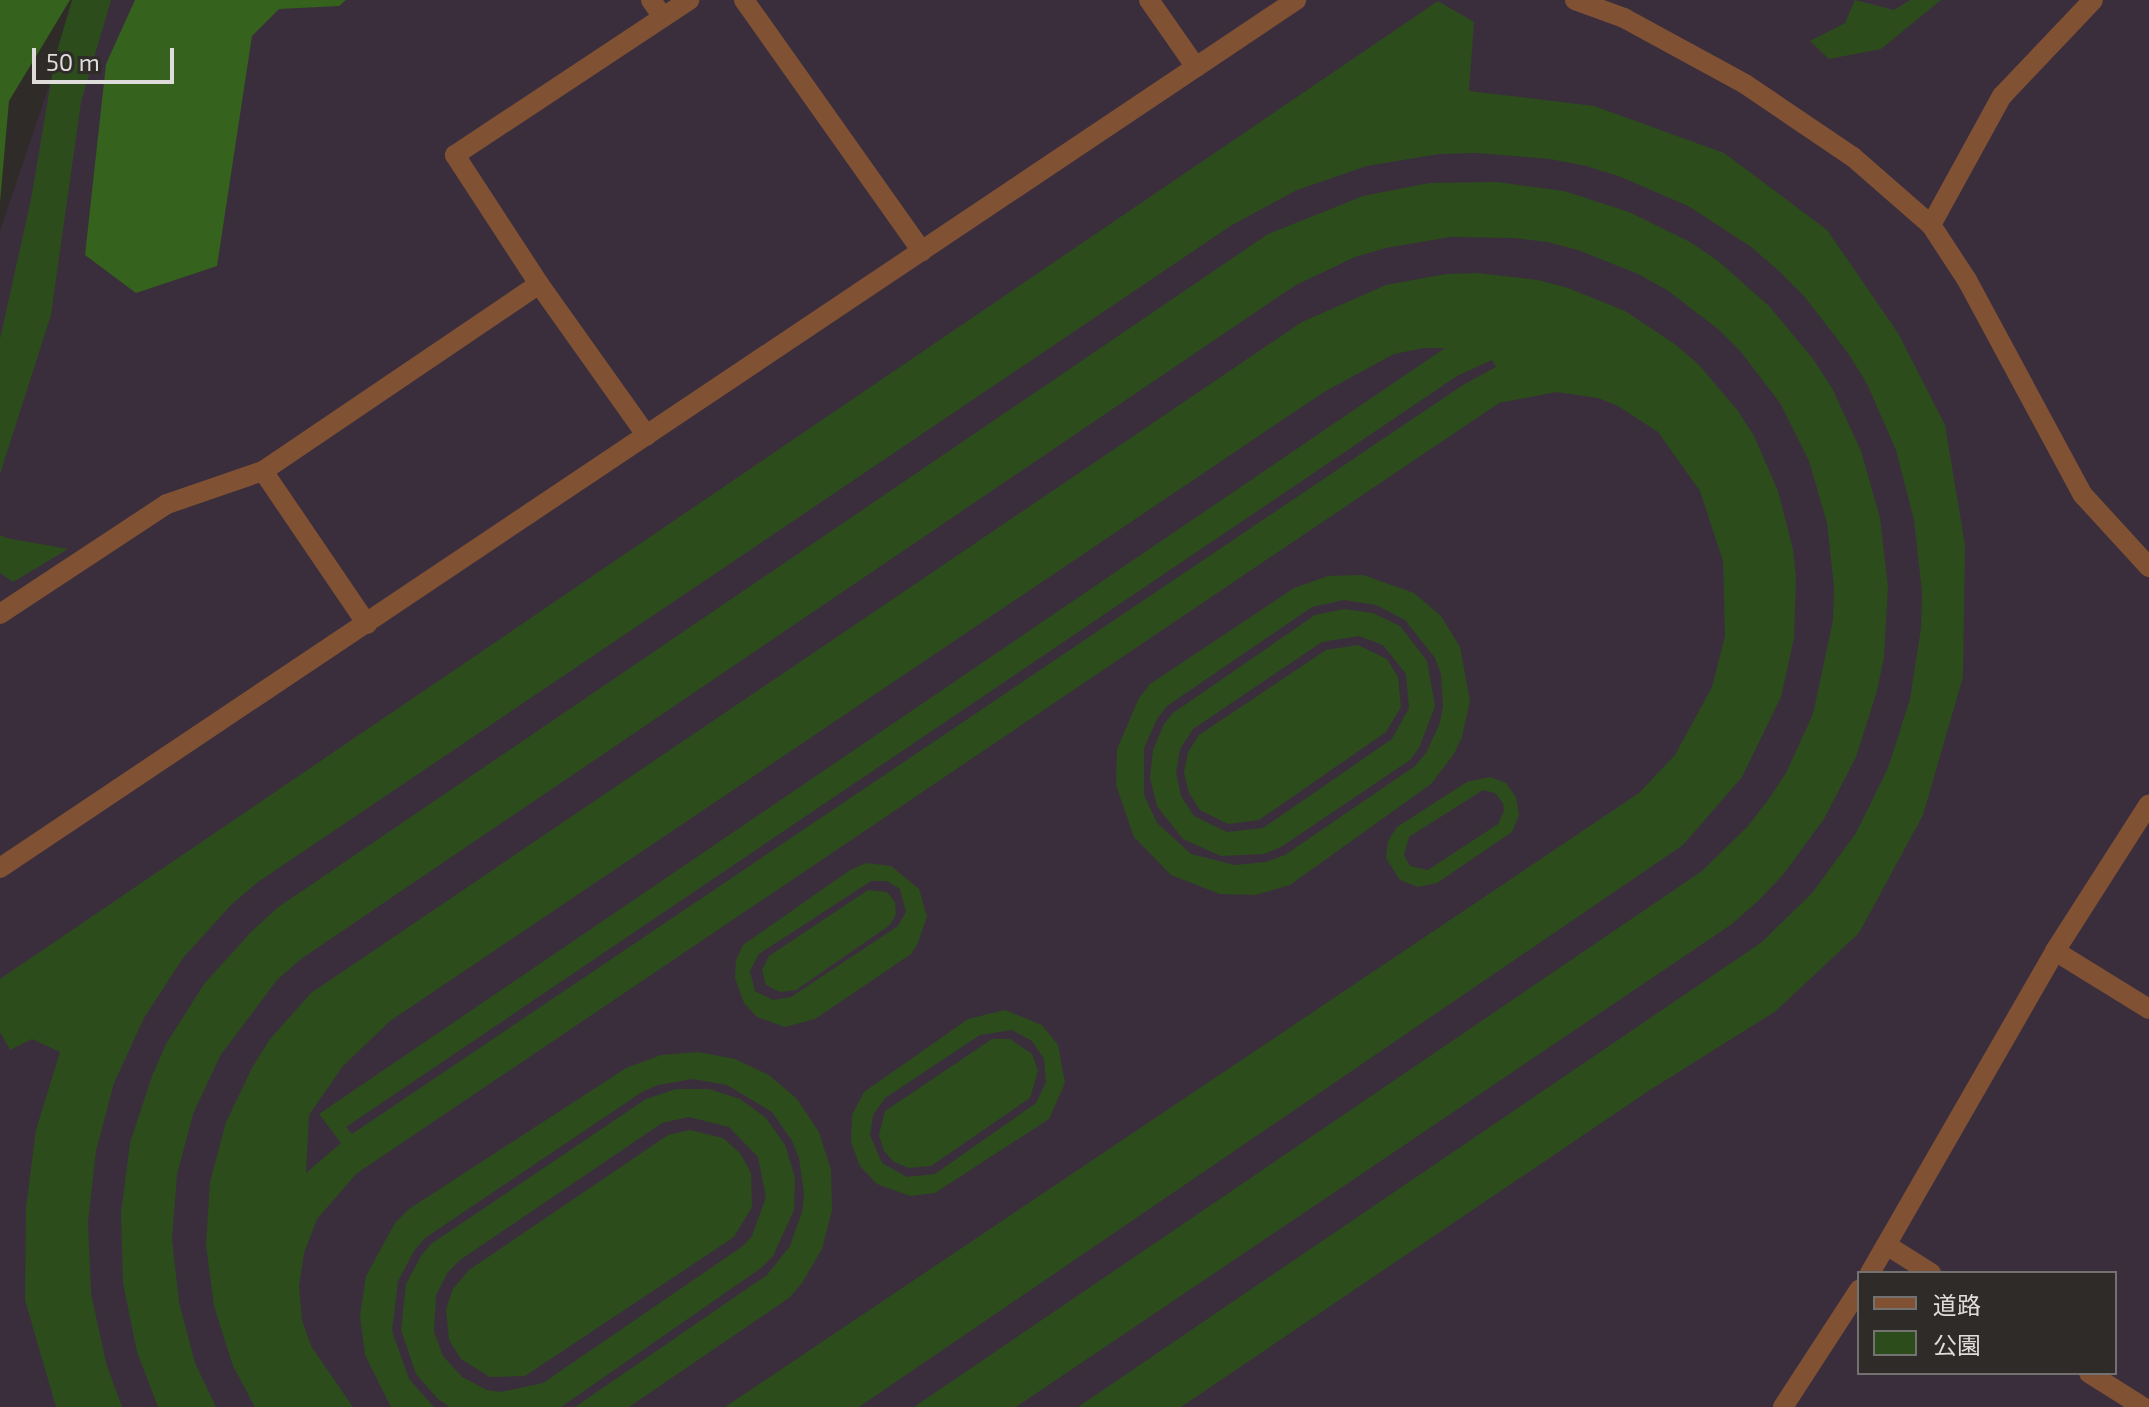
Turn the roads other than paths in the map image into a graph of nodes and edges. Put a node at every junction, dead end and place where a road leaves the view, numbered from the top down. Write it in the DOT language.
graph roads {
  1 [pos="689,0"];
  2 [pos="744,0"];
  3 [pos="1149,0"];
  4 [pos="1296,0"];
  5 [pos="1575,0"];
  6 [pos="2085,3"];
  7 [pos="657,9"];
  8 [pos="1196,67"];
  9 [pos="1931,225"];
  10 [pos="922,251"];
  11 [pos="539,284"];
  12 [pos="647,436"];
  13 [pos="263,471"];
  14 [pos="2149,567"];
  15 [pos="0,614"];
  16 [pos="367,624"];
  17 [pos="2149,804"];
  18 [pos="0,868"];
  19 [pos="2055,951"];
  20 [pos="2149,1009"];
  21 [pos="1888,1246"];
  22 [pos="1871,1271"];
  23 [pos="1928,1271"];
  24 [pos="1857,1293"];
  25 [pos="2092,1375"];
  26 [pos="1783,1407"];
  27 [pos="2143,1407"];
  1 -- 7 [label="street"];
  2 -- 10 [label="street"];
  3 -- 8 [label="street"];
  4 -- 8 [label="street"];
  5 -- 9 [label="street"];
  6 -- 9 [label="street"];
  7 -- 11 [label="street"];
  8 -- 10 [label="street"];
  9 -- 14 [label="street"];
  10 -- 12 [label="street"];
  11 -- 12 [label="street"];
  11 -- 13 [label="street"];
  12 -- 16 [label="street"];
  13 -- 15 [label="street"];
  13 -- 16 [label="street"];
  16 -- 18 [label="street"];
  17 -- 19 [label="street"];
  19 -- 20 [label="street"];
  19 -- 21 [label="street"];
  21 -- 22 [label="street"];
  21 -- 23 [label="street"];
  24 -- 26 [label="street"];
  25 -- 27 [label="street"];
}
